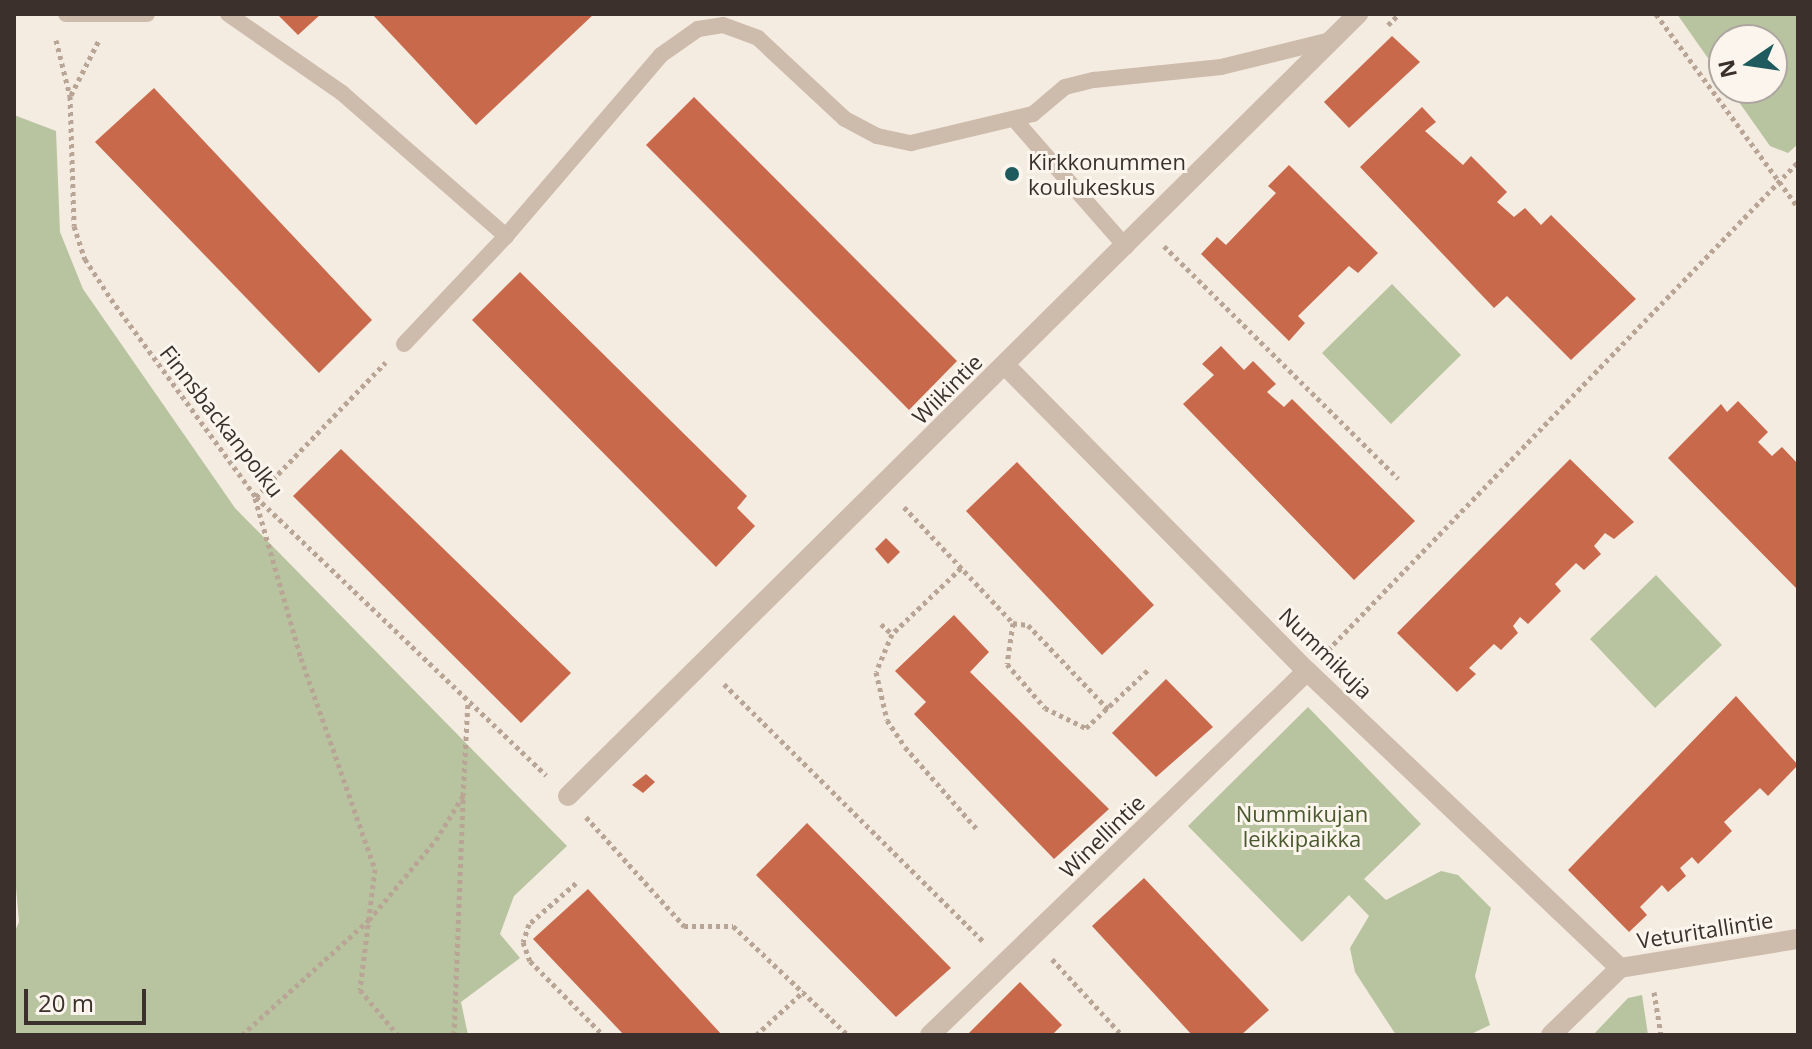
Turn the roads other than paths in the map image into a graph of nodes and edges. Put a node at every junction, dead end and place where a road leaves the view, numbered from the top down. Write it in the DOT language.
graph roads {
  1 [pos="66,14"];
  2 [pos="147,14"];
  3 [pos="228,14"];
  4 [pos="1358,14"];
  5 [pos="1331,40"];
  6 [pos="1014,119"];
  7 [pos="506,236"];
  8 [pos="1126,247"];
  9 [pos="404,344"];
  10 [pos="1005,365"];
  11 [pos="1307,671"];
  12 [pos="568,796"];
  13 [pos="1798,939"];
  14 [pos="1620,968"];
  15 [pos="930,1035"];
  16 [pos="1551,1035"];
  1 -- 2 [label="lane"];
  3 -- 7 [label="lane"];
  4 -- 5 [label="street, Wiikintie"];
  5 -- 6 [label="lane"];
  5 -- 8 [label="street, Wiikintie"];
  6 -- 7 [label="lane"];
  6 -- 8 [label="lane"];
  7 -- 9 [label="lane"];
  8 -- 10 [label="street, Wiikintie"];
  10 -- 11 [label="street, Nummikuja"];
  10 -- 12 [label="street, Wiikintie"];
  11 -- 14 [label="street, Nummikuja"];
  11 -- 15 [label="street, Winellintie"];
  13 -- 14 [label="street, Veturitallintie"];
  14 -- 16 [label="street, Veturitallintie"];
}
